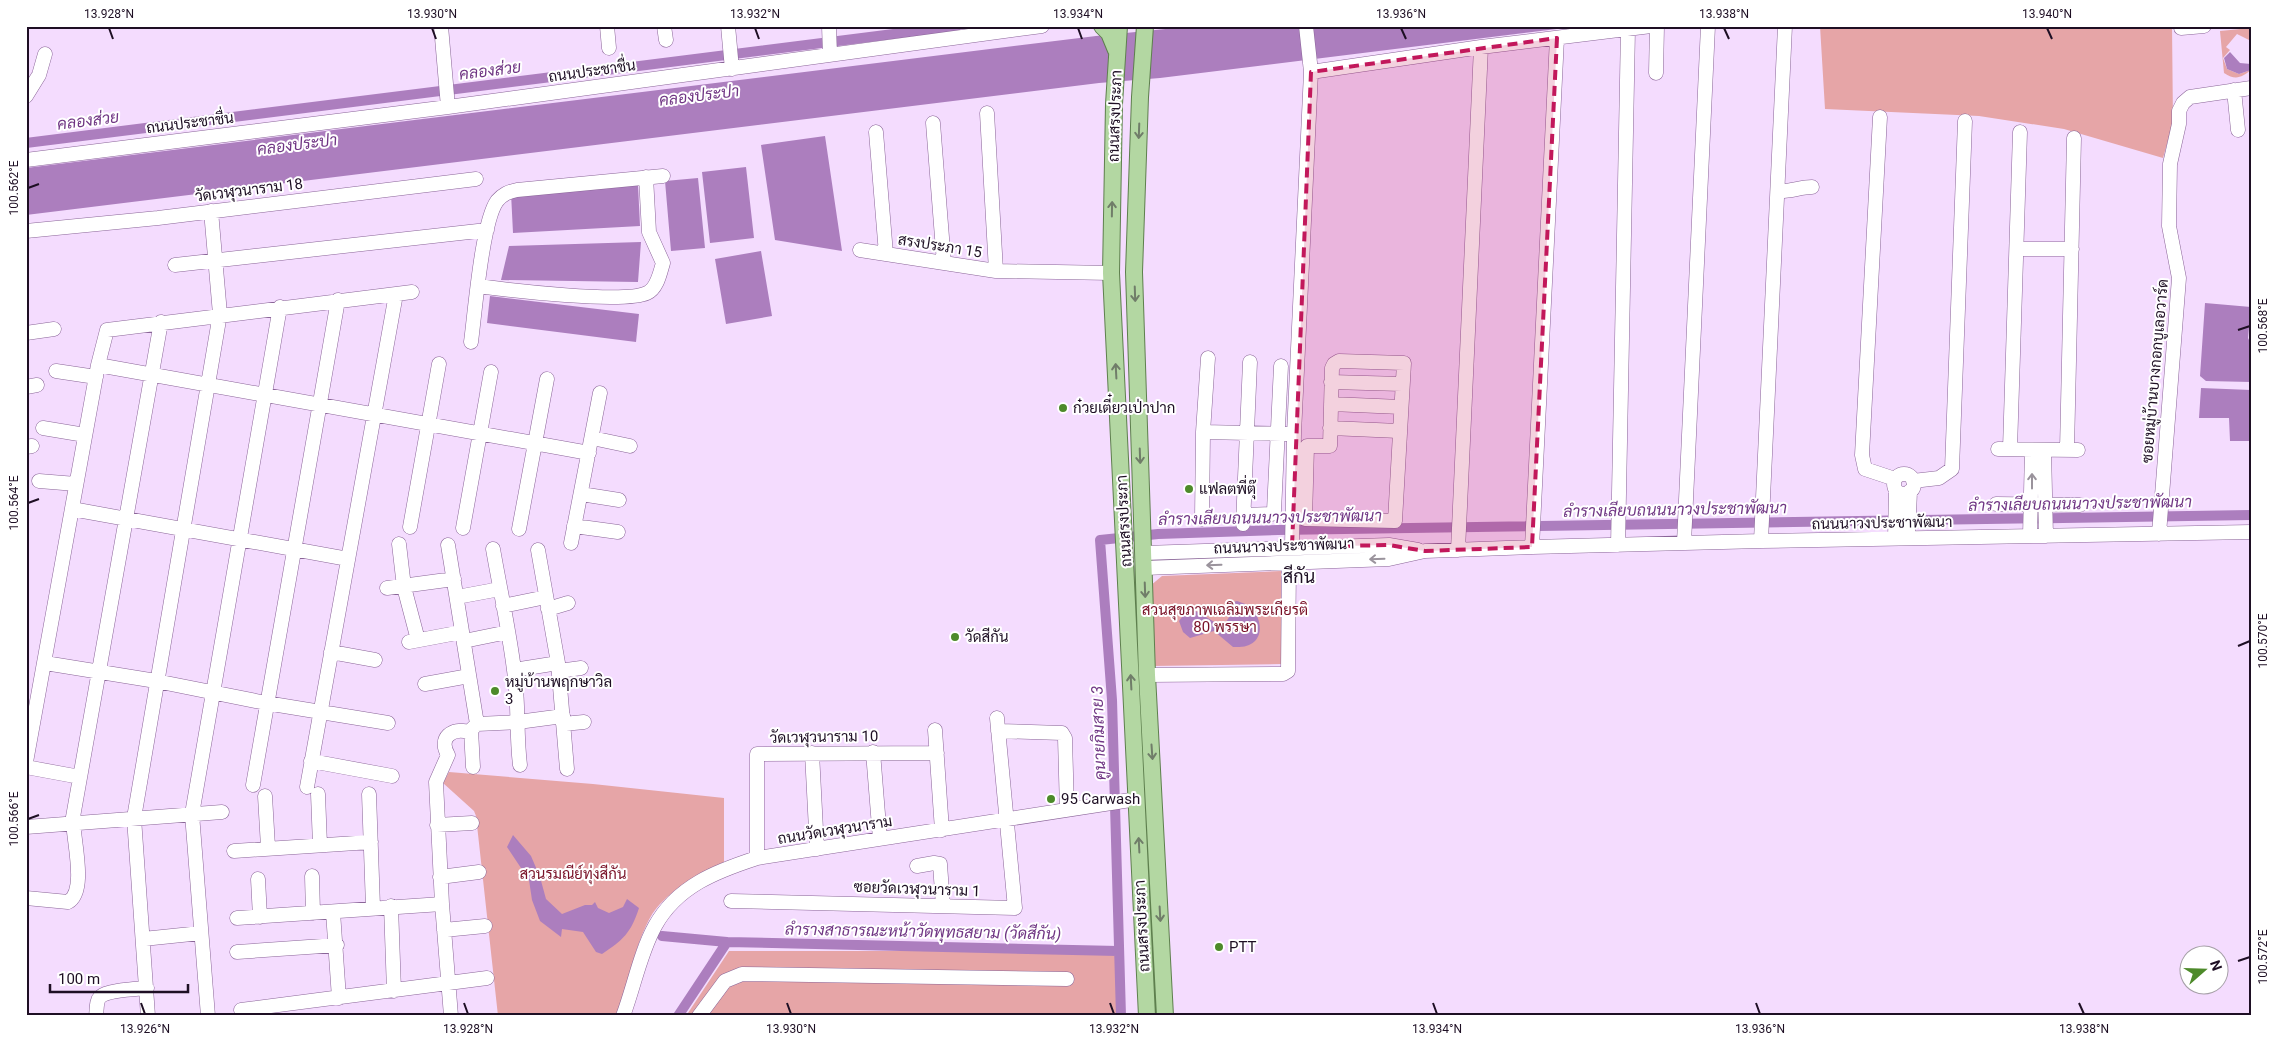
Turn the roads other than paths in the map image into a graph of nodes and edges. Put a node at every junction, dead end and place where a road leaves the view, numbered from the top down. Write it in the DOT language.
graph roads {
  1 [pos="441,26"];
  2 [pos="607,26"];
  3 [pos="728,26"];
  4 [pos="1042,26"];
  5 [pos="1306,26"];
  6 [pos="1651,26"];
  7 [pos="1657,26"];
  8 [pos="1708,26"];
  9 [pos="1785,26"];
  10 [pos="2204,26"];
  11 [pos="2181,28"];
  12 [pos="1112,29"];
  13 [pos="1628,29"];
  14 [pos="981,31"];
  15 [pos="1149,31"];
  16 [pos="1557,38"];
  17 [pos="830,41"];
  18 [pos="1481,47"];
  19 [pos="609,48"];
  20 [pos="45,54"];
  21 [pos="1310,66"];
  22 [pos="732,67"];
  23 [pos="1656,73"];
  24 [pos="2251,88"];
  25 [pos="1115,89"];
  26 [pos="1141,90"];
  27 [pos="2234,90"];
  28 [pos="26,96"];
  29 [pos="448,107"];
  30 [pos="986,114"];
  31 [pos="1880,117"];
  32 [pos="1964,121"];
  33 [pos="933,123"];
  34 [pos="2238,130"];
  35 [pos="876,132"];
  36 [pos="2020,132"];
  37 [pos="2074,138"];
  38 [pos="26,160"];
  39 [pos="662,176"];
  40 [pos="646,177"];
  41 [pos="476,179"];
  42 [pos="1812,187"];
  43 [pos="1778,191"];
  44 [pos="210,212"];
  45 [pos="487,230"];
  46 [pos="26,231"];
  47 [pos="2017,249"];
  48 [pos="2072,249"];
  49 [pos="860,250"];
  50 [pos="886,254"];
  51 [pos="216,261"];
  52 [pos="944,263"];
  53 [pos="174,265"];
  54 [pos="996,271"];
  55 [pos="1111,273"];
  56 [pos="478,286"];
  57 [pos="412,292"];
  58 [pos="396,294"];
  59 [pos="338,300"];
  60 [pos="280,307"];
  61 [pos="220,314"];
  62 [pos="161,322"];
  63 [pos="54,329"];
  64 [pos="26,333"];
  65 [pos="471,342"];
  66 [pos="1208,358"];
  67 [pos="1250,362"];
  68 [pos="439,364"];
  69 [pos="1281,366"];
  70 [pos="56,371"];
  71 [pos="97,371"];
  72 [pos="491,372"];
  73 [pos="152,374"];
  74 [pos="547,380"];
  75 [pos="1331,382"];
  76 [pos="1402,384"];
  77 [pos="209,385"];
  78 [pos="600,393"];
  79 [pos="265,395"];
  80 [pos="320,404"];
  81 [pos="1138,404"];
  82 [pos="1331,404"];
  83 [pos="1118,406"];
  84 [pos="1401,407"];
  85 [pos="374,414"];
  86 [pos="428,425"];
  87 [pos="43,428"];
  88 [pos="1330,428"];
  89 [pos="1203,432"];
  90 [pos="1248,432"];
  91 [pos="1399,432"];
  92 [pos="480,433"];
  93 [pos="1278,434"];
  94 [pos="1294,434"];
  95 [pos="85,435"];
  96 [pos="592,438"];
  97 [pos="535,443"];
  98 [pos="630,446"];
  99 [pos="2038,450"];
  100 [pos="589,453"];
  101 [pos="39,481"];
  102 [pos="76,484"];
  103 [pos="1904,485"];
  104 [pos="581,494"];
  105 [pos="619,500"];
  106 [pos="1996,504"];
  107 [pos="2080,505"];
  108 [pos="72,510"];
  109 [pos="127,519"];
  110 [pos="1202,519"];
  111 [pos="2030,519"];
  112 [pos="2045,519"];
  113 [pos="1902,525"];
  114 [pos="574,526"];
  115 [pos="410,527"];
  116 [pos="463,528"];
  117 [pos="183,529"];
  118 [pos="519,529"];
  119 [pos="1762,530"];
  120 [pos="2159,530"];
  121 [pos="618,532"];
  122 [pos="2251,532"];
  123 [pos="1618,538"];
  124 [pos="1685,539"];
  125 [pos="239,540"];
  126 [pos="1532,541"];
  127 [pos="571,543"];
  128 [pos="399,544"];
  129 [pos="448,545"];
  130 [pos="1144,547"];
  131 [pos="1292,547"];
  132 [pos="294,549"];
  133 [pos="493,549"];
  134 [pos="538,550"];
  135 [pos="1458,550"];
  136 [pos="1424,551"];
  137 [pos="1126,555"];
  138 [pos="348,559"];
  139 [pos="1289,562"];
  140 [pos="454,579"];
  141 [pos="404,587"];
  142 [pos="387,588"];
  143 [pos="500,589"];
  144 [pos="457,597"];
  145 [pos="547,603"];
  146 [pos="568,604"];
  147 [pos="503,606"];
  148 [pos="508,632"];
  149 [pos="463,636"];
  150 [pos="331,652"];
  151 [pos="375,660"];
  152 [pos="45,663"];
  153 [pos="558,667"];
  154 [pos="581,668"];
  155 [pos="514,670"];
  156 [pos="100,672"];
  157 [pos="1147,675"];
  158 [pos="469,676"];
  159 [pos="156,680"];
  160 [pos="425,684"];
  161 [pos="214,691"];
  162 [pos="266,703"];
  163 [pos="320,711"];
  164 [pos="563,720"];
  165 [pos="518,722"];
  166 [pos="584,722"];
  167 [pos="388,723"];
  168 [pos="472,729"];
  169 [pos="935,730"];
  170 [pos="873,752"];
  171 [pos="812,753"];
  172 [pos="937,753"];
  173 [pos="312,761"];
  174 [pos="26,762"];
  175 [pos="520,765"];
  176 [pos="26,767"];
  177 [pos="473,767"];
  178 [pos="567,769"];
  179 [pos="392,776"];
  180 [pos="80,777"];
  181 [pos="253,785"];
  182 [pos="369,794"];
  183 [pos="265,796"];
  184 [pos="1124,801"];
  185 [pos="1067,810"];
  186 [pos="222,812"];
  187 [pos="192,814"];
  188 [pos="134,818"];
  189 [pos="1007,820"];
  190 [pos="73,823"];
  191 [pos="472,823"];
  192 [pos="437,825"];
  193 [pos="26,827"];
  194 [pos="942,830"];
  195 [pos="880,839"];
  196 [pos="371,842"];
  197 [pos="320,845"];
  198 [pos="268,848"];
  199 [pos="817,849"];
  200 [pos="234,851"];
  201 [pos="757,858"];
  202 [pos="917,866"];
  203 [pos="479,872"];
  204 [pos="312,876"];
  205 [pos="440,877"];
  206 [pos="258,879"];
  207 [pos="26,898"];
  208 [pos="731,901"];
  209 [pos="442,904"];
  210 [pos="391,906"];
  211 [pos="943,906"];
  212 [pos="372,907"];
  213 [pos="333,912"];
  214 [pos="313,913"];
  215 [pos="260,917"];
  216 [pos="237,918"];
  217 [pos="486,926"];
  218 [pos="444,930"];
  219 [pos="201,933"];
  220 [pos="143,939"];
  221 [pos="336,945"];
  222 [pos="238,952"];
  223 [pos="487,978"];
  224 [pos="1067,979"];
  225 [pos="449,984"];
  226 [pos="147,988"];
  227 [pos="394,991"];
  228 [pos="339,998"];
  229 [pos="241,1010"];
  230 [pos="96,1016"];
  231 [pos="148,1016"];
  232 [pos="208,1016"];
  233 [pos="451,1016"];
  234 [pos="623,1016"];
  235 [pos="699,1016"];
  236 [pos="1146,1016"];
  237 [pos="1165,1016"];
  1 -- 29 [label="street"];
  2 -- 19 [label="street"];
  3 -- 22 [label="street"];
  4 -- 14 [label="street, ถนนประชาชื่น"];
  5 -- 21 [label="street"];
  6 -- 13 [label="street"];
  7 -- 23 [label="street"];
  8 -- 124 [label="street"];
  9 -- 43 [label="street"];
  10 -- 11 [label="street"];
  12 -- 25 [label="main road, ถนนสรงประภา"];
  13 -- 16 [label="street"];
  13 -- 123 [label="street"];
  14 -- 17 [label="street, ถนนประชาชื่น"];
  15 -- 26 [label="main road, ถนนสรงประภา"];
  16 -- 18 [label="street"];
  16 -- 126 [label="street"];
  17 -- 22 [label="street, ถนนประชาชื่น"];
  18 -- 21 [label="street"];
  18 -- 135 [label="street"];
  20 -- 28 [label="street"];
  21 -- 94 [label="street"];
  22 -- 29 [label="street, ถนนประชาชื่น"];
  24 -- 27 [label="street, ซอยหมู่บ้านบางกอกบูเลอวาร์ด"];
  25 -- 26 [label="main road"];
  55 -- 25 [label="main road, ถนนสรงประภา, one-way"];
  26 -- 81 [label="main road, ถนนสรงประภา, one-way"];
  27 -- 34 [label="street"];
  27 -- 120 [label="street, ซอยหมู่บ้านบางกอกบูเลอวาร์ด"];
  29 -- 38 [label="street, ถนนประชาชื่น"];
  30 -- 54 [label="street"];
  31 -- 103 [label="street"];
  32 -- 103 [label="street"];
  33 -- 52 [label="street"];
  35 -- 50 [label="street, สรงประภา 15"];
  36 -- 47 [label="street"];
  37 -- 48 [label="street"];
  39 -- 40 [label="street"];
  40 -- 45 [label="street"];
  40 -- 56 [label="street"];
  41 -- 44 [label="street, วัดเวฬุวนาราม 18"];
  42 -- 43 [label="street"];
  43 -- 119 [label="street"];
  44 -- 46 [label="street, วัดเวฬุวนาราม 18"];
  44 -- 51 [label="street"];
  45 -- 51 [label="street"];
  45 -- 56 [label="street"];
  47 -- 48 [label="street"];
  47 -- 99 [label="street"];
  48 -- 99 [label="street"];
  49 -- 50 [label="street"];
  50 -- 52 [label="street, สรงประภา 15"];
  51 -- 53 [label="street"];
  51 -- 61 [label="street"];
  52 -- 54 [label="street, สรงประภา 15"];
  54 -- 55 [label="street, สรงประภา 15"];
  83 -- 55 [label="main road, ถนนสรงประภา, one-way"];
  56 -- 65 [label="street"];
  57 -- 58 [label="street"];
  58 -- 59 [label="street"];
  58 -- 85 [label="street"];
  59 -- 60 [label="street"];
  59 -- 80 [label="street"];
  60 -- 61 [label="street"];
  60 -- 79 [label="street"];
  61 -- 62 [label="street"];
  61 -- 77 [label="street"];
  62 -- 71 [label="street"];
  62 -- 73 [label="street"];
  63 -- 64 [label="street"];
  66 -- 89 [label="street"];
  67 -- 90 [label="street"];
  68 -- 86 [label="street"];
  69 -- 93 [label="street"];
  70 -- 71 [label="street"];
  71 -- 73 [label="street"];
  71 -- 95 [label="street"];
  72 -- 92 [label="street"];
  73 -- 77 [label="street"];
  73 -- 109 [label="street"];
  74 -- 97 [label="street"];
  75 -- 76 [label="street"];
  75 -- 76 [label="street"];
  75 -- 82 [label="street"];
  76 -- 84 [label="street"];
  77 -- 79 [label="street"];
  77 -- 117 [label="street"];
  78 -- 96 [label="street"];
  79 -- 80 [label="street"];
  79 -- 125 [label="street"];
  80 -- 85 [label="street"];
  80 -- 132 [label="street"];
  81 -- 83 [label="main road"];
  81 -- 130 [label="main road, ถนนสรงประภา, one-way"];
  82 -- 84 [label="street"];
  82 -- 88 [label="street"];
  83 -- 137 [label="main road, ถนนสรงประภา"];
  84 -- 91 [label="street"];
  85 -- 86 [label="street"];
  85 -- 138 [label="street"];
  86 -- 92 [label="street"];
  86 -- 115 [label="street"];
  87 -- 95 [label="street"];
  88 -- 91 [label="street"];
  88 -- 91 [label="street"];
  89 -- 90 [label="street"];
  89 -- 110 [label="street"];
  90 -- 93 [label="street"];
  90 -- 93 [label="street"];
  92 -- 97 [label="street"];
  92 -- 116 [label="street"];
  93 -- 94 [label="street"];
  94 -- 131 [label="street"];
  95 -- 102 [label="street"];
  96 -- 98 [label="street"];
  96 -- 100 [label="street"];
  97 -- 100 [label="street"];
  97 -- 118 [label="street"];
  111 -- 99 [label="street, one-way"];
  99 -- 112 [label="street"];
  100 -- 104 [label="street"];
  101 -- 102 [label="street"];
  102 -- 108 [label="street"];
  103 -- 113 [label="street"];
  104 -- 105 [label="street"];
  104 -- 114 [label="street"];
  106 -- 111 [label="street"];
  107 -- 112 [label="street"];
  108 -- 109 [label="street"];
  108 -- 152 [label="street"];
  109 -- 117 [label="street"];
  109 -- 156 [label="street"];
  111 -- 112 [label="street"];
  111 -- 112 [label="street, ถนนนาวงประชาพัฒนา"];
  111 -- 113 [label="street, ถนนนาวงประชาพัฒนา"];
  112 -- 120 [label="street, ถนนนาวงประชาพัฒนา"];
  113 -- 119 [label="street, ถนนนาวงประชาพัฒนา"];
  114 -- 121 [label="street"];
  114 -- 127 [label="street"];
  117 -- 125 [label="street"];
  117 -- 159 [label="street"];
  119 -- 124 [label="street, ถนนนาวงประชาพัฒนา"];
  120 -- 122 [label="street, ถนนนาวงประชาพัฒนา"];
  123 -- 124 [label="street, ถนนนาวงประชาพัฒนา"];
  123 -- 126 [label="street, ถนนนาวงประชาพัฒนา"];
  125 -- 132 [label="street"];
  125 -- 161 [label="street"];
  126 -- 135 [label="street, ถนนนาวงประชาพัฒนา"];
  128 -- 141 [label="street"];
  129 -- 140 [label="street"];
  130 -- 131 [label="street, ถนนนาวงประชาพัฒนา"];
  130 -- 137 [label="main road"];
  139 -- 130 [label="street, ถนนนาวงประชาพัฒนา, one-way"];
  130 -- 157 [label="main road, ถนนสรงประภา, one-way"];
  131 -- 136 [label="street, ถนนนาวงประชาพัฒนา"];
  132 -- 138 [label="street"];
  132 -- 162 [label="street"];
  133 -- 143 [label="street"];
  134 -- 145 [label="street"];
  135 -- 136 [label="street, ถนนนาวงประชาพัฒนา"];
  136 -- 139 [label="street, ถนนนาวงประชาพัฒนา, one-way"];
  184 -- 137 [label="main road, ถนนสรงประภา, one-way"];
  138 -- 150 [label="street"];
  139 -- 157 [label="street"];
  140 -- 141 [label="street"];
  140 -- 144 [label="street"];
  141 -- 142 [label="street"];
  141 -- 149 [label="street"];
  143 -- 144 [label="street"];
  143 -- 147 [label="street"];
  144 -- 149 [label="street"];
  145 -- 146 [label="street"];
  145 -- 147 [label="street"];
  145 -- 153 [label="street"];
  147 -- 148 [label="street"];
  148 -- 149 [label="street"];
  148 -- 155 [label="street"];
  149 -- 158 [label="street"];
  150 -- 151 [label="street"];
  150 -- 163 [label="street"];
  152 -- 156 [label="street"];
  152 -- 174 [label="street"];
  153 -- 154 [label="street"];
  153 -- 155 [label="street"];
  153 -- 164 [label="street"];
  155 -- 165 [label="street"];
  156 -- 159 [label="street"];
  156 -- 180 [label="street"];
  157 -- 237 [label="main road, ถนนสรงประภา, one-way"];
  158 -- 160 [label="street"];
  158 -- 168 [label="street"];
  159 -- 161 [label="street"];
  159 -- 188 [label="street"];
  161 -- 162 [label="street"];
  161 -- 187 [label="street"];
  162 -- 163 [label="street"];
  162 -- 181 [label="street"];
  163 -- 167 [label="street"];
  163 -- 173 [label="street"];
  164 -- 165 [label="street"];
  164 -- 166 [label="street"];
  164 -- 178 [label="street"];
  165 -- 168 [label="street"];
  165 -- 175 [label="street"];
  168 -- 177 [label="street"];
  168 -- 192 [label="street"];
  169 -- 172 [label="street"];
  170 -- 171 [label="street, วัดเวฬุวนาราม 10"];
  170 -- 172 [label="street, วัดเวฬุวนาราม 10"];
  170 -- 195 [label="street"];
  171 -- 199 [label="street"];
  171 -- 201 [label="street, วัดเวฬุวนาราม 10"];
  172 -- 194 [label="street"];
  173 -- 179 [label="street"];
  173 -- 197 [label="street"];
  176 -- 180 [label="street"];
  180 -- 190 [label="street"];
  182 -- 196 [label="street"];
  183 -- 198 [label="street"];
  184 -- 185 [label="street, ถนนวัดเวฬุวนาราม"];
  236 -- 184 [label="main road, ถนนสรงประภา, one-way"];
  185 -- 189 [label="street, ถนนวัดเวฬุวนาราม"];
  185 -- 189 [label="street"];
  186 -- 187 [label="street"];
  187 -- 188 [label="street"];
  187 -- 219 [label="street"];
  188 -- 190 [label="street"];
  188 -- 220 [label="street"];
  189 -- 194 [label="street, ถนนวัดเวฬุวนาราม"];
  189 -- 211 [label="street, ซอยวัดเวฬุวนาราม 1"];
  190 -- 193 [label="street"];
  190 -- 207 [label="street"];
  191 -- 192 [label="street"];
  192 -- 205 [label="street"];
  194 -- 195 [label="street, ถนนวัดเวฬุวนาราม"];
  195 -- 199 [label="street, ถนนวัดเวฬุวนาราม"];
  196 -- 197 [label="street"];
  196 -- 212 [label="street"];
  197 -- 198 [label="street"];
  198 -- 200 [label="street"];
  199 -- 201 [label="street, ถนนวัดเวฬุวนาราม"];
  201 -- 234 [label="street, ถนนวัดเวฬุวนาราม"];
  202 -- 211 [label="street"];
  203 -- 205 [label="street"];
  204 -- 214 [label="street"];
  205 -- 209 [label="street"];
  206 -- 215 [label="street"];
  208 -- 211 [label="street, ซอยวัดเวฬุวนาราม 1"];
  209 -- 210 [label="street"];
  209 -- 218 [label="street"];
  210 -- 212 [label="street"];
  210 -- 227 [label="street"];
  212 -- 213 [label="street"];
  213 -- 214 [label="street"];
  213 -- 221 [label="street"];
  214 -- 215 [label="street"];
  215 -- 216 [label="street"];
  217 -- 218 [label="street"];
  218 -- 225 [label="street"];
  219 -- 220 [label="street"];
  219 -- 232 [label="street"];
  220 -- 226 [label="street"];
  221 -- 222 [label="street"];
  221 -- 228 [label="street"];
  223 -- 225 [label="street"];
  224 -- 235 [label="street"];
  225 -- 227 [label="street"];
  225 -- 233 [label="street"];
  226 -- 230 [label="street"];
  226 -- 231 [label="street"];
  227 -- 228 [label="street"];
  228 -- 229 [label="street"];
}
